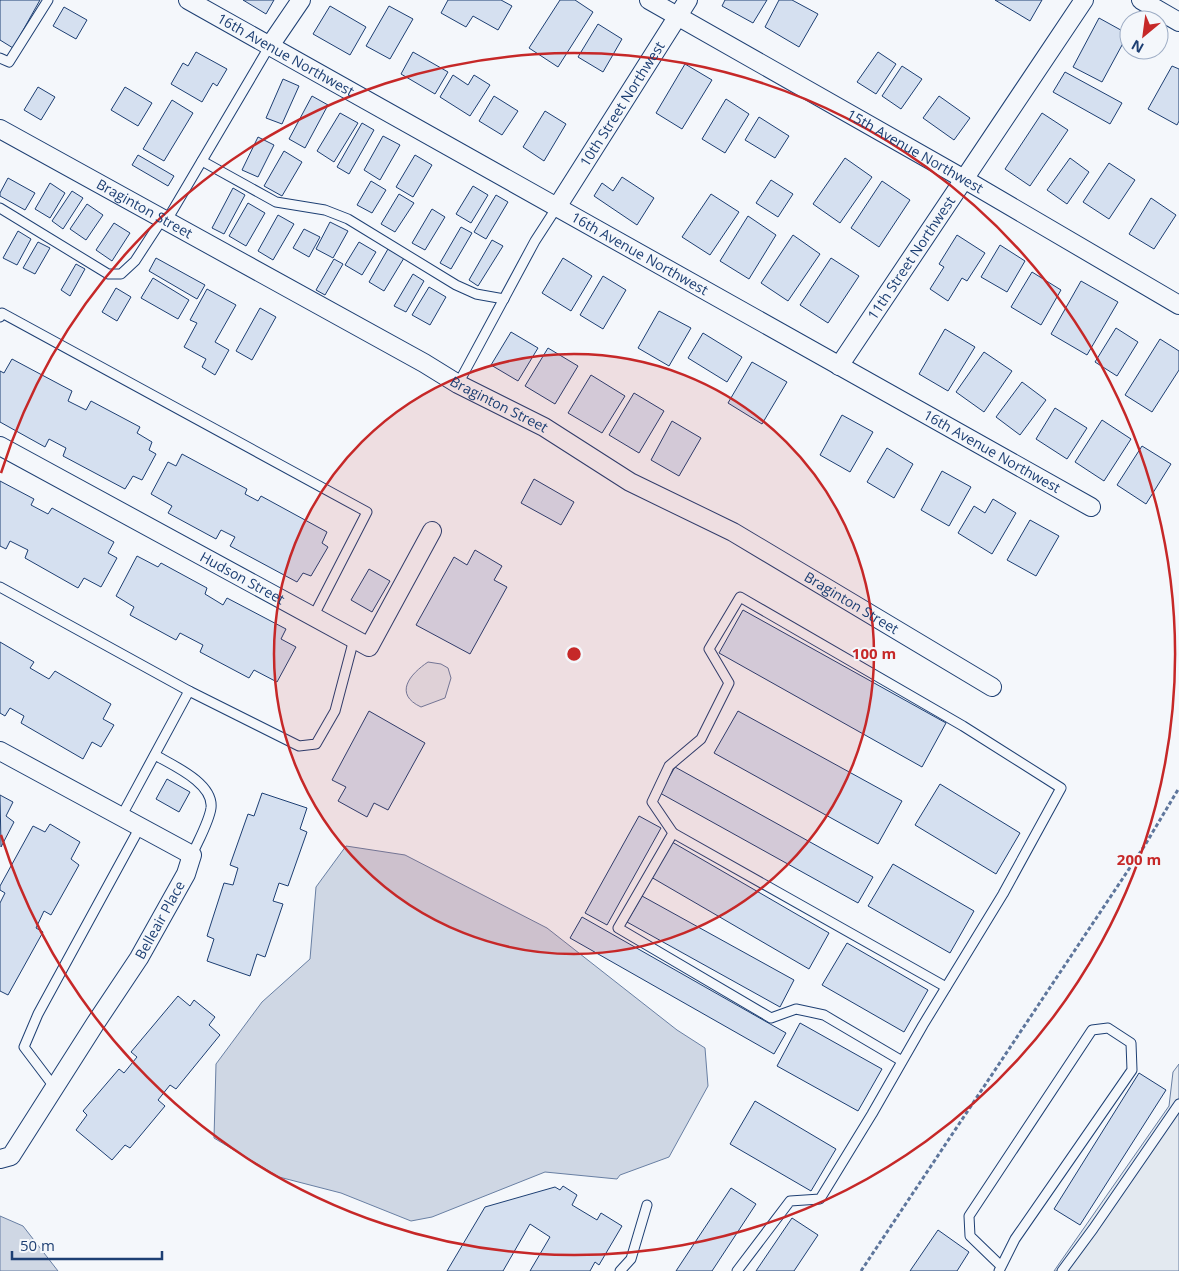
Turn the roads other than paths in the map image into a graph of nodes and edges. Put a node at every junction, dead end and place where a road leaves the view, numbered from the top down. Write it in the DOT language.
graph roads {
  1 [pos="48,0"];
  2 [pos="188,0"];
  3 [pos="301,0"];
  4 [pos="649,0"];
  5 [pos="688,0"];
  6 [pos="1084,0"];
  7 [pos="1141,0"];
  8 [pos="678,16"];
  9 [pos="1179,22"];
  10 [pos="269,47"];
  11 [pos="0,58"];
  12 [pos="2,134"];
  13 [pos="202,161"];
  14 [pos="964,178"];
  15 [pos="556,207"];
  16 [pos="0,208"];
  17 [pos="165,219"];
  18 [pos="504,299"];
  19 [pos="1179,305"];
  20 [pos="0,317"];
  21 [pos="839,366"];
  22 [pos="458,384"];
  23 [pos="0,446"];
  24 [pos="1091,507"];
  25 [pos="432,531"];
  26 [pos="0,587"];
  27 [pos="313,616"];
  28 [pos="354,639"];
  29 [pos="992,687"];
  30 [pos="189,691"];
  31 [pos="0,751"];
  32 [pos="155,755"];
  33 [pos="121,817"];
  34 [pos="140,827"];
  35 [pos="673,833"];
  36 [pos="192,855"];
  37 [pos="946,987"];
  38 [pos="902,1061"];
  39 [pos="55,1088"];
  40 [pos="1179,1104"];
  41 [pos="0,1160"];
  42 [pos="647,1205"];
  43 [pos="1000,1268"];
  44 [pos="620,1271"];
  45 [pos="736,1271"];
  46 [pos="1062,1271"];
  1 -- 11 [label="lane"];
  2 -- 10 [label="street, 16th Avenue Northwest"];
  3 -- 10 [label="street"];
  4 -- 8 [label="street, 15th Avenue Northwest"];
  5 -- 8 [label="street, 10th Street Northwest"];
  6 -- 14 [label="street, 11th Street Northwest"];
  7 -- 9 [label="street"];
  8 -- 14 [label="street, 15th Avenue Northwest"];
  8 -- 15 [label="street, 10th Street Northwest"];
  10 -- 13 [label="lane"];
  10 -- 15 [label="street, 16th Avenue Northwest"];
  12 -- 17 [label="street, Braginton Street"];
  13 -- 17 [label="lane"];
  13 -- 18 [label="lane"];
  14 -- 19 [label="street, 15th Avenue Northwest"];
  14 -- 21 [label="street, 11th Street Northwest"];
  15 -- 18 [label="lane"];
  15 -- 21 [label="street, 16th Avenue Northwest"];
  16 -- 17 [label="lane"];
  17 -- 22 [label="street, Braginton Street"];
  18 -- 22 [label="lane"];
  20 -- 27 [label="lane"];
  21 -- 24 [label="street, 16th Avenue Northwest"];
  22 -- 29 [label="street, Braginton Street"];
  23 -- 27 [label="street, Hudson Street"];
  25 -- 28 [label="street, Hudson Street"];
  26 -- 30 [label="lane"];
  27 -- 28 [label="street, Hudson Street"];
  28 -- 30 [label="lane"];
  30 -- 32 [label="lane"];
  31 -- 33 [label="street"];
  32 -- 33 [label="lane"];
  32 -- 36 [label="lane"];
  33 -- 34 [label="street"];
  34 -- 36 [label="street"];
  34 -- 39 [label="lane"];
  35 -- 37 [label="lane"];
  35 -- 37 [label="lane"];
  35 -- 38 [label="lane"];
  36 -- 39 [label="street, Belleair Place"];
  37 -- 38 [label="lane"];
  38 -- 45 [label="lane"];
  39 -- 41 [label="street, Belleair Place"];
  40 -- 46 [label="lane"];
  42 -- 44 [label="lane"];
  43 -- 43 [label="lane"];
}
